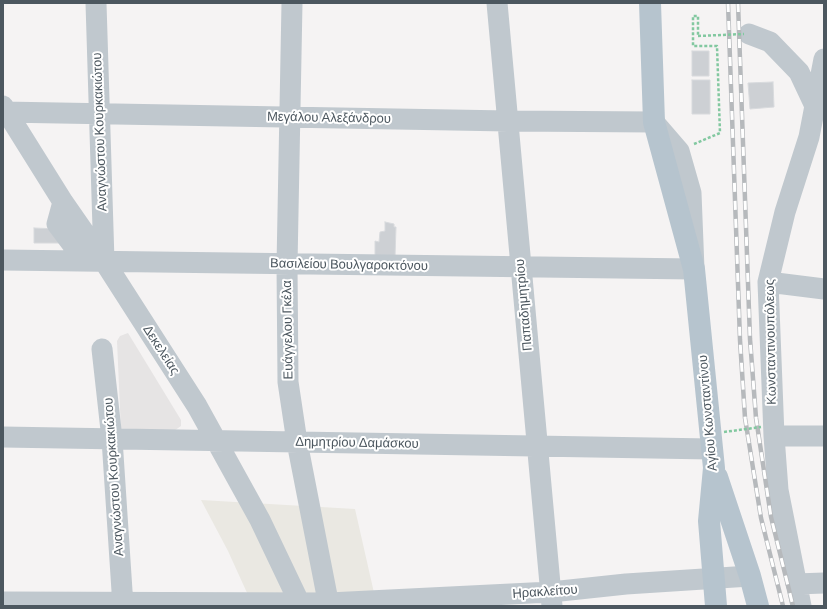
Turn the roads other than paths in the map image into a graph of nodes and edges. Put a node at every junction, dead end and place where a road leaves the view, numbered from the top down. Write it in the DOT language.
graph roads {
  1 [pos="96,3"];
  2 [pos="292,3"];
  3 [pos="497,3"];
  4 [pos="650,3"];
  5 [pos="746,34"];
  6 [pos="824,59"];
  7 [pos="815,106"];
  8 [pos="4,110"];
  9 [pos="99,114"];
  10 [pos="290,118"];
  11 [pos="508,121"];
  12 [pos="654,122"];
  13 [pos="816,139"];
  14 [pos="81,243"];
  15 [pos="3,260"];
  16 [pos="55,261"];
  17 [pos="104,261"];
  18 [pos="287,264"];
  19 [pos="521,268"];
  20 [pos="694,269"];
  21 [pos="768,282"];
  22 [pos="824,289"];
  23 [pos="102,349"];
  24 [pos="768,432"];
  25 [pos="824,436"];
  26 [pos="3,437"];
  27 [pos="112,438"];
  28 [pos="216,440"];
  29 [pos="297,442"];
  30 [pos="536,446"];
  31 [pos="712,459"];
  32 [pos="750,576"];
  33 [pos="713,578"];
  34 [pos="824,583"];
  35 [pos="796,584"];
  36 [pos="552,599"];
  37 [pos="3,602"];
  38 [pos="123,604"];
  39 [pos="329,604"];
  40 [pos="300,605"];
  41 [pos="716,606"];
  42 [pos="758,606"];
  43 [pos="801,606"];
  1 -- 9 [label="street, Αναγνώστου Κουρκακιώτου"];
  2 -- 10 [label="street, Ευάγγελου Γκέλα"];
  3 -- 11 [label="street, Παπαδημητρίου"];
  4 -- 12 [label="main road, Αγίου Κωνσταντίνου"];
  5 -- 7 [label="street"];
  6 -- 7 [label="street, Κωνσταντινουπόλεως"];
  7 -- 13 [label="street, Κωνσταντινουπόλεως"];
  8 -- 9 [label="street, Μεγάλου Αλεξάνδρου"];
  8 -- 14 [label="street, Δεκελείας"];
  9 -- 10 [label="street, Μεγάλου Αλεξάνδρου"];
  9 -- 17 [label="street, Αναγνώστου Κουρκακιώτου"];
  10 -- 11 [label="street, Μεγάλου Αλεξάνδρου"];
  10 -- 18 [label="street, Ευάγγελου Γκέλα"];
  11 -- 12 [label="street, Μεγάλου Αλεξάνδρου"];
  11 -- 19 [label="street, Παπαδημητρίου"];
  12 -- 20 [label="main road, Αγίου Κωνσταντίνου"];
  12 -- 20 [label="street, Αγίου Κωνσταντίνου"];
  13 -- 21 [label="street, Κωνσταντινουπόλεως"];
  14 -- 16 [label="street"];
  14 -- 17 [label="street, Δεκελείας"];
  15 -- 16 [label="street, Βασιλείου Βουλγαροκτόνου"];
  16 -- 17 [label="street, Βασιλείου Βουλγαροκτόνου"];
  17 -- 18 [label="street, Βασιλείου Βουλγαροκτόνου"];
  17 -- 28 [label="street, Δεκελείας"];
  18 -- 19 [label="street, Βασιλείου Βουλγαροκτόνου"];
  18 -- 29 [label="street, Ευάγγελου Γκέλα"];
  19 -- 20 [label="street, Βασιλείου Βουλγαροκτόνου"];
  19 -- 30 [label="street, Παπαδημητρίου"];
  20 -- 31 [label="main road, Αγίου Κωνσταντίνου"];
  21 -- 22 [label="street"];
  21 -- 24 [label="street, Κωνσταντινουπόλεως"];
  23 -- 27 [label="street, Αναγνώστου Κουρκακιώτου"];
  24 -- 25 [label="street"];
  24 -- 35 [label="street, Κωνσταντινουπόλεως"];
  26 -- 27 [label="street, Δημητρίου Δαμάσκου"];
  27 -- 28 [label="street, Δημητρίου Δαμάσκου"];
  27 -- 38 [label="street, Αναγνώστου Κουρκακιώτου"];
  28 -- 29 [label="street, Δημητρίου Δαμάσκου"];
  28 -- 40 [label="street, Δεκελείας"];
  29 -- 30 [label="street, Δημητρίου Δαμάσκου"];
  29 -- 39 [label="street, Ευάγγελου Γκέλα"];
  30 -- 31 [label="street, Δημητρίου Δαμάσκου"];
  30 -- 36 [label="street, Παπαδημητρίου"];
  31 -- 32 [label="main road"];
  31 -- 33 [label="main road, Αγίου Κωνσταντίνου"];
  32 -- 33 [label="street, Ηρακλείτου"];
  32 -- 42 [label="main road"];
  33 -- 36 [label="street, Ηρακλείτου"];
  33 -- 41 [label="main road, Αγίου Κωνσταντίνου"];
  34 -- 35 [label="street"];
  35 -- 43 [label="street, Κωνσταντινουπόλεως"];
  36 -- 39 [label="street, Ηρακλείτου"];
  37 -- 38 [label="street, Ηρακλείτου"];
  38 -- 40 [label="street, Ηρακλείτου"];
  39 -- 40 [label="street, Ηρακλείτου"];
}
